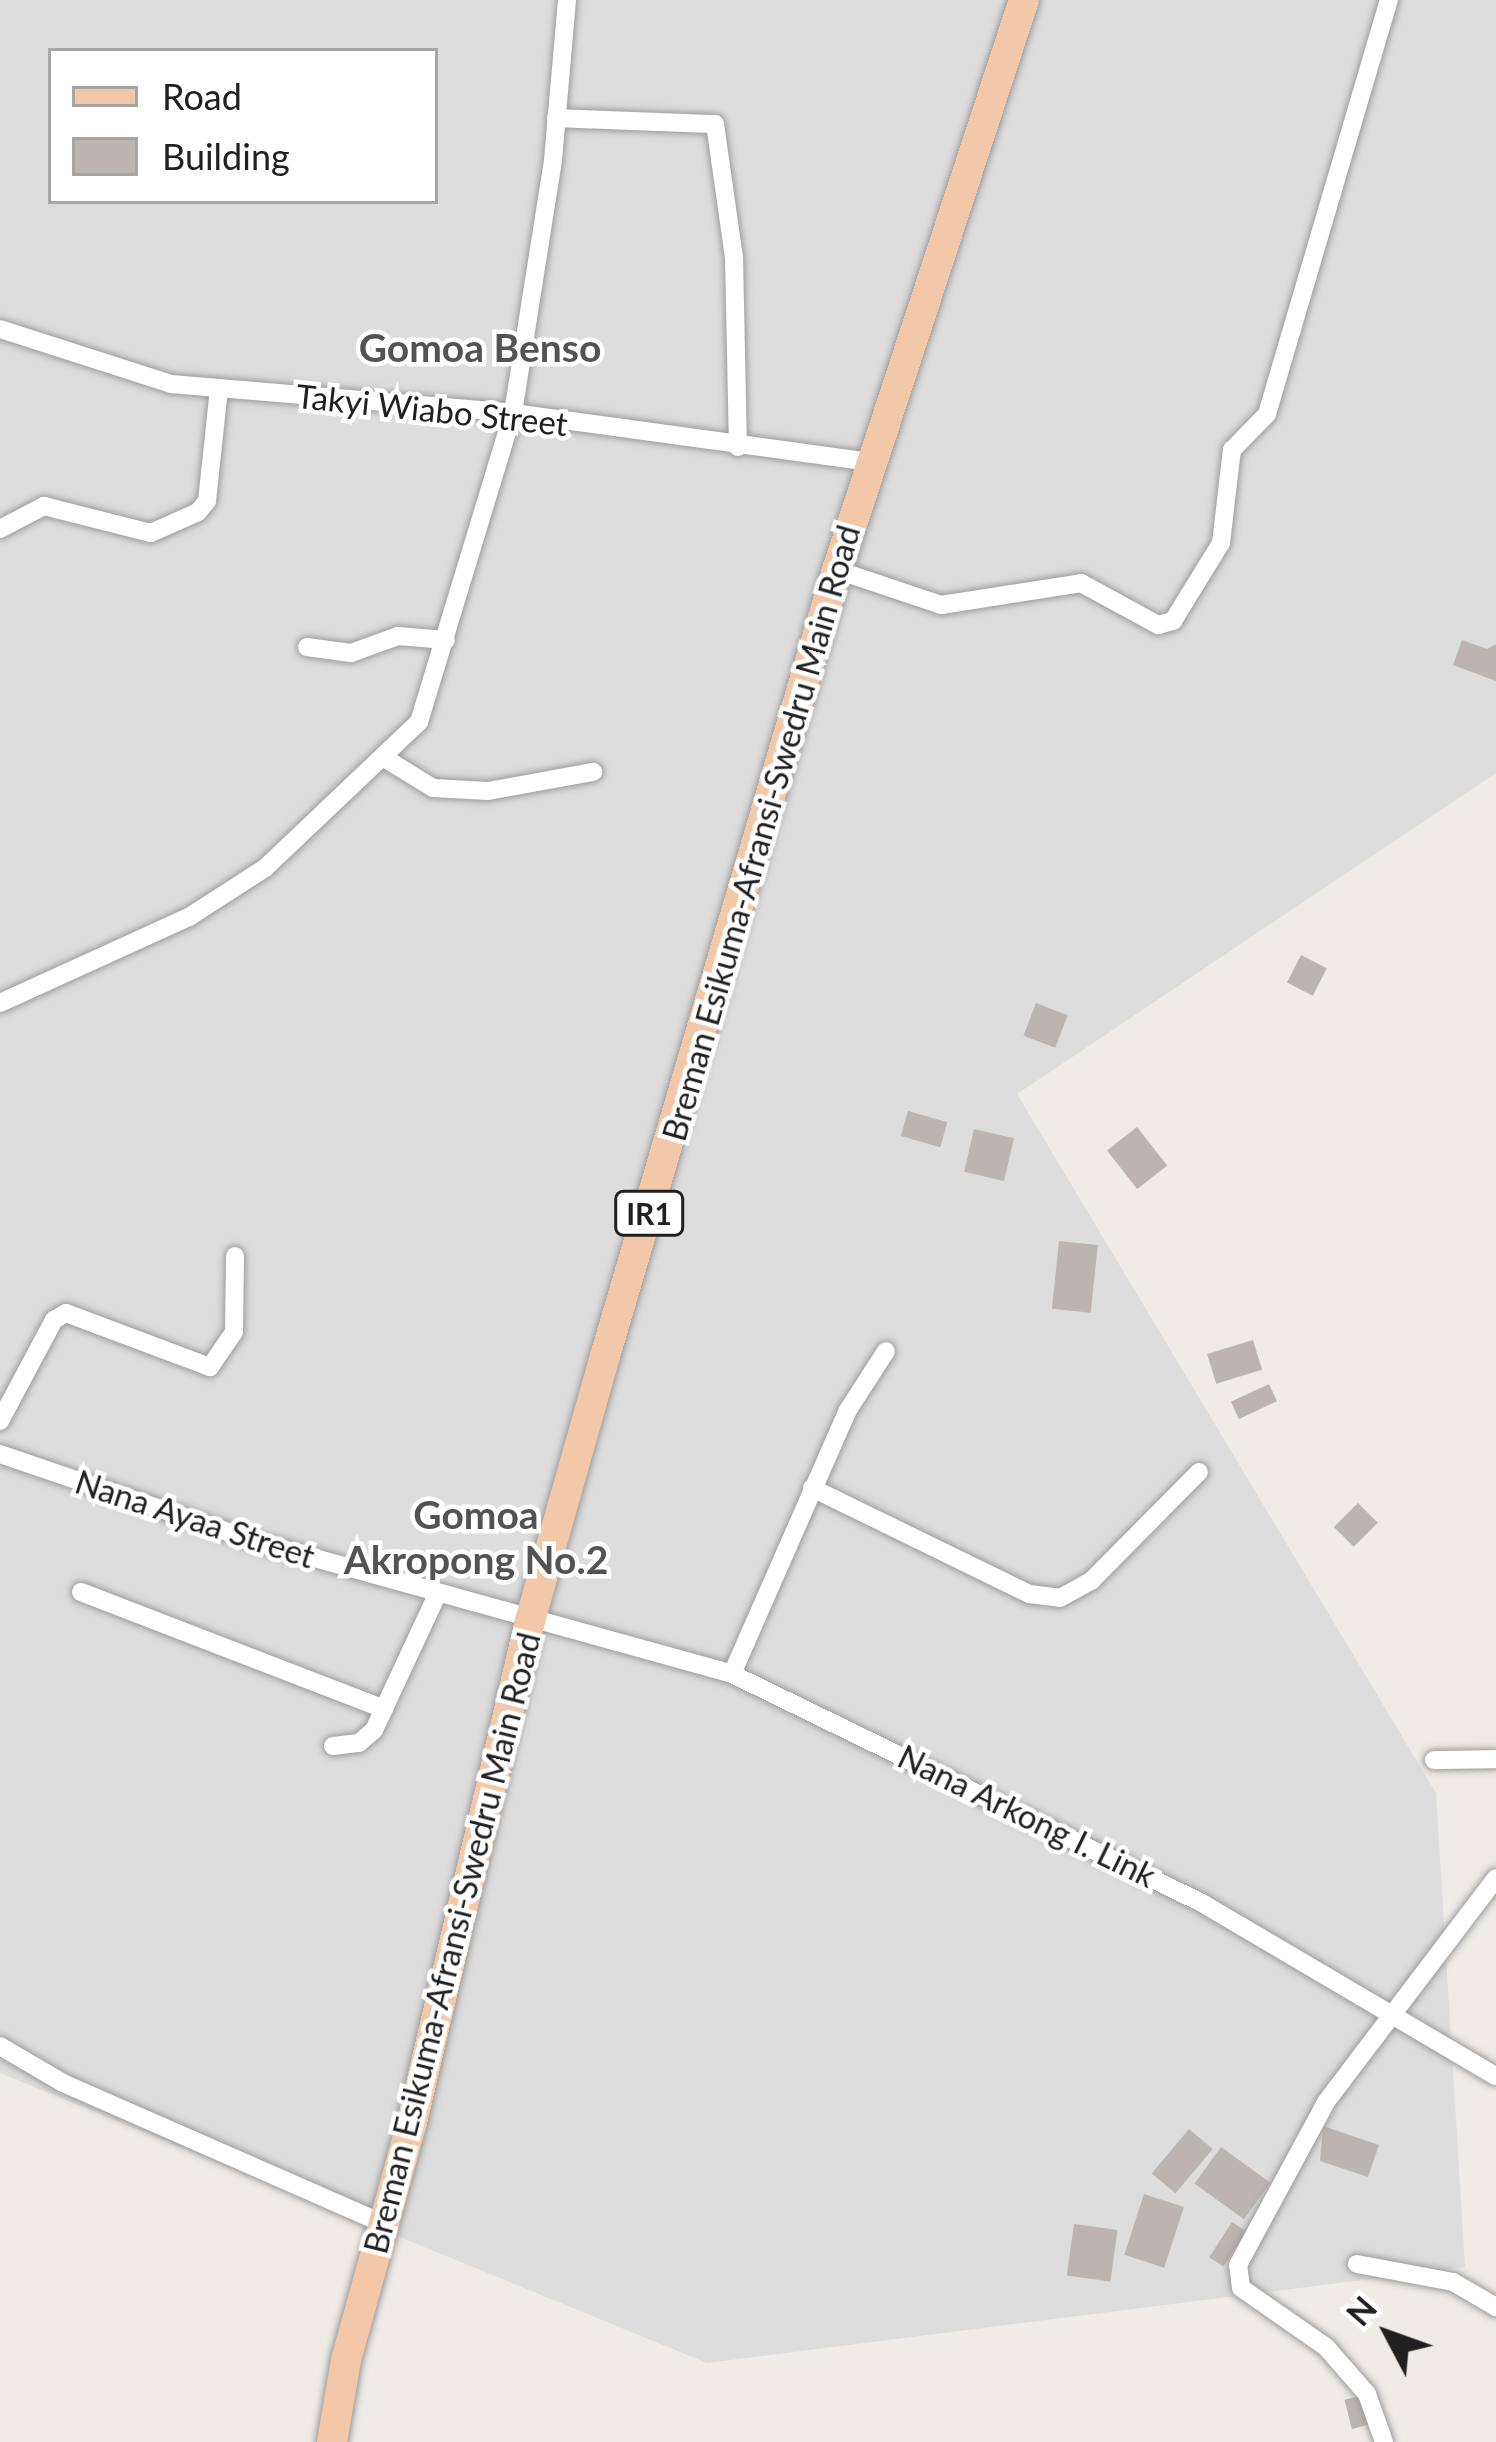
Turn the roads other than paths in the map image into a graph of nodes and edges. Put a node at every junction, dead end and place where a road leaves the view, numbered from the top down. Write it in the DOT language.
graph roads {
  1 [pos="567,0"];
  2 [pos="1024,0"];
  3 [pos="1389,0"];
  4 [pos="556,118"];
  5 [pos="0,328"];
  6 [pos="219,389"];
  7 [pos="513,413"];
  8 [pos="738,447"];
  9 [pos="871,461"];
  10 [pos="0,530"];
  11 [pos="837,570"];
  12 [pos="446,640"];
  13 [pos="307,647"];
  14 [pos="386,760"];
  15 [pos="593,772"];
  16 [pos="0,1003"];
  17 [pos="235,1256"];
  18 [pos="886,1351"];
  19 [pos="0,1421"];
  20 [pos="0,1454"];
  21 [pos="1198,1472"];
  22 [pos="812,1488"];
  23 [pos="81,1592"];
  24 [pos="438,1593"];
  25 [pos="530,1621"];
  26 [pos="732,1674"];
  27 [pos="384,1709"];
  28 [pos="333,1746"];
  29 [pos="1496,1759"];
  30 [pos="1434,1760"];
  31 [pos="1496,1879"];
  32 [pos="1390,2015"];
  33 [pos="0,2046"];
  34 [pos="1496,2076"];
  35 [pos="386,2224"];
  36 [pos="1357,2264"];
  37 [pos="1496,2307"];
  38 [pos="332,2442"];
  39 [pos="1384,2442"];
  1 -- 4 [label="street"];
  2 -- 9 [label="main road, Breman Esikuma-Afransi-Swedru Main Road / IR1"];
  3 -- 11 [label="street"];
  4 -- 7 [label="street"];
  4 -- 8 [label="street"];
  5 -- 6 [label="street, Takyi Wiabo Street"];
  6 -- 7 [label="street, Takyi Wiabo Street"];
  6 -- 10 [label="street"];
  7 -- 8 [label="street, Takyi Wiabo Street"];
  7 -- 12 [label="street"];
  8 -- 9 [label="street, Takyi Wiabo Street"];
  9 -- 11 [label="main road, Breman Esikuma-Afransi-Swedru Main Road / IR1"];
  11 -- 25 [label="main road, Breman Esikuma-Afransi-Swedru Main Road / IR1"];
  12 -- 13 [label="street"];
  12 -- 14 [label="street"];
  14 -- 15 [label="street"];
  14 -- 16 [label="street"];
  17 -- 19 [label="street"];
  18 -- 22 [label="street"];
  20 -- 24 [label="street, Nana Ayaa Street"];
  21 -- 22 [label="street"];
  22 -- 26 [label="street"];
  23 -- 27 [label="street"];
  24 -- 25 [label="street, Nana Ayaa Street"];
  24 -- 27 [label="street"];
  25 -- 26 [label="street, Nana Arkong I. Link"];
  25 -- 35 [label="main road, Breman Esikuma-Afransi-Swedru Main Road / IR1"];
  26 -- 32 [label="street, Nana Arkong I. Link"];
  27 -- 28 [label="street"];
  29 -- 30 [label="street"];
  31 -- 32 [label="street"];
  32 -- 34 [label="street, Nana Arkong I. Link"];
  32 -- 39 [label="street"];
  33 -- 35 [label="street"];
  35 -- 38 [label="main road, Breman Esikuma-Afransi-Swedru Main Road / IR1"];
  36 -- 37 [label="street"];
}
